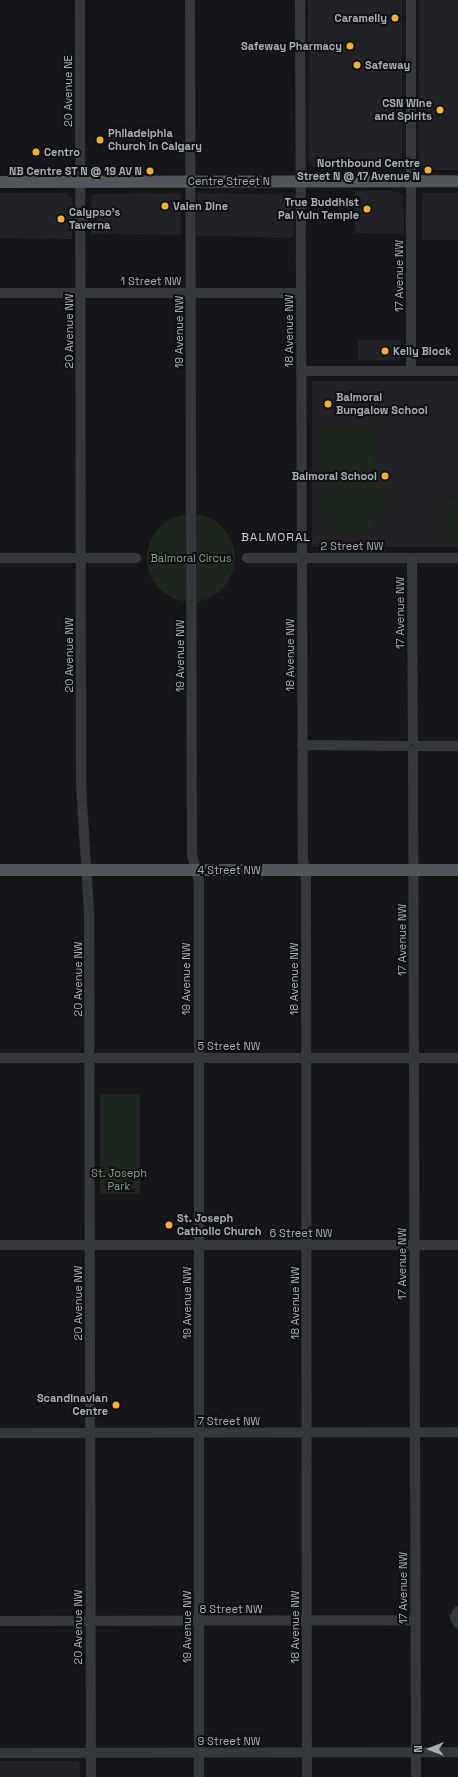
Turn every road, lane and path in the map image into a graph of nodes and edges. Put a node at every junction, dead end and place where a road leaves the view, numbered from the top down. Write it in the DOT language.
graph roads {
  1 [pos="80,0"];
  2 [pos="190,0"];
  3 [pos="300,0"];
  4 [pos="411,0"];
  5 [pos="80,181"];
  6 [pos="191,181"];
  7 [pos="301,181"];
  8 [pos="411,181"];
  9 [pos="458,181"];
  10 [pos="0,182"];
  11 [pos="0,293"];
  12 [pos="80,293"];
  13 [pos="191,293"];
  14 [pos="301,293"];
  15 [pos="301,371"];
  16 [pos="411,371"];
  17 [pos="458,371"];
  18 [pos="0,558"];
  19 [pos="81,558"];
  20 [pos="136,558"];
  21 [pos="247,558"];
  22 [pos="301,558"];
  23 [pos="412,558"];
  24 [pos="458,558"];
  25 [pos="302,745"];
  26 [pos="412,746"];
  27 [pos="458,746"];
  28 [pos="0,870"];
  29 [pos="85,870"];
  30 [pos="196,870"];
  31 [pos="304,870"];
  32 [pos="413,870"];
  33 [pos="458,870"];
  34 [pos="0,1058"];
  35 [pos="90,1058"];
  36 [pos="198,1058"];
  37 [pos="306,1058"];
  38 [pos="414,1058"];
  39 [pos="458,1058"];
  40 [pos="199,1244"];
  41 [pos="90,1245"];
  42 [pos="306,1245"];
  43 [pos="414,1245"];
  44 [pos="458,1245"];
  45 [pos="0,1246"];
  46 [pos="458,1432"];
  47 [pos="0,1433"];
  48 [pos="90,1433"];
  49 [pos="198,1433"];
  50 [pos="307,1433"];
  51 [pos="415,1433"];
  52 [pos="458,1611"];
  53 [pos="415,1620"];
  54 [pos="0,1621"];
  55 [pos="90,1621"];
  56 [pos="199,1621"];
  57 [pos="307,1621"];
  58 [pos="458,1623"];
  59 [pos="307,1752"];
  60 [pos="416,1752"];
  61 [pos="458,1752"];
  62 [pos="0,1753"];
  63 [pos="91,1753"];
  64 [pos="199,1753"];
  65 [pos="91,1777"];
  66 [pos="199,1777"];
  67 [pos="307,1777"];
  68 [pos="416,1777"];
  1 -- 5 [label="street, 20 Avenue NE"];
  2 -- 6 [label="street, 19 Avenue NW"];
  3 -- 7 [label="street, 18 Avenue NW"];
  4 -- 8 [label="street, 17 Avenue NW"];
  5 -- 6 [label="main road, Centre Street N"];
  5 -- 10 [label="main road, Centre Street N"];
  5 -- 12 [label="street, 20 Avenue NW"];
  6 -- 7 [label="main road, Centre Street N"];
  6 -- 13 [label="street, 19 Avenue NW"];
  7 -- 8 [label="main road, Centre Street N"];
  7 -- 14 [label="street, 18 Avenue NW"];
  8 -- 9 [label="main road, Centre Street N"];
  8 -- 16 [label="street, 17 Avenue NW"];
  11 -- 12 [label="street, 1 Street NW"];
  12 -- 13 [label="street, 1 Street NW"];
  12 -- 19 [label="street, 20 Avenue NW"];
  13 -- 14 [label="street, 1 Street NW"];
  13 -- 30 [label="street, 19 Avenue NW"];
  14 -- 15 [label="street, 18 Avenue NW"];
  15 -- 16 [label="street"];
  15 -- 22 [label="street, 18 Avenue NW"];
  16 -- 17 [label="street"];
  18 -- 19 [label="street"];
  19 -- 20 [label="street"];
  19 -- 29 [label="street, 20 Avenue NW"];
  21 -- 22 [label="street, 2 Street NW"];
  22 -- 23 [label="street, 2 Street NW"];
  22 -- 25 [label="street, 18 Avenue NW"];
  23 -- 24 [label="street, 2 Street NW"];
  23 -- 26 [label="street, 17 Avenue NW"];
  25 -- 26 [label="street"];
  25 -- 31 [label="street, 18 Avenue NW"];
  26 -- 27 [label="street"];
  26 -- 32 [label="street, 17 Avenue NW"];
  28 -- 29 [label="main road, 4 Street NW"];
  29 -- 30 [label="main road, 4 Street NW"];
  29 -- 35 [label="street, 20 Avenue NW"];
  30 -- 31 [label="main road, 4 Street NW"];
  30 -- 36 [label="street, 19 Avenue NW"];
  31 -- 32 [label="main road, 4 Street NW"];
  31 -- 37 [label="street, 18 Avenue NW"];
  32 -- 33 [label="main road, 4 Street NW"];
  32 -- 38 [label="street, 17 Avenue NW"];
  34 -- 35 [label="street, 5 Street NW"];
  35 -- 36 [label="street, 5 Street NW"];
  35 -- 41 [label="street, 20 Avenue NW"];
  36 -- 37 [label="street, 5 Street NW"];
  36 -- 40 [label="street, 19 Avenue NW"];
  37 -- 38 [label="street, 5 Street NW"];
  37 -- 42 [label="street, 18 Avenue NW"];
  38 -- 39 [label="street, 5 Street NW"];
  38 -- 43 [label="street, 17 Avenue NW"];
  40 -- 41 [label="street, 6 Street NW"];
  40 -- 42 [label="street, 6 Street NW"];
  40 -- 49 [label="street, 19 Avenue NW"];
  41 -- 45 [label="street, 6 Street NW"];
  41 -- 48 [label="street, 20 Avenue NW"];
  42 -- 43 [label="street, 6 Street NW"];
  42 -- 50 [label="street, 18 Avenue NW"];
  43 -- 44 [label="street, 6 Street NW"];
  43 -- 51 [label="street, 17 Avenue NW"];
  46 -- 51 [label="street, 7 Street NW"];
  47 -- 48 [label="street, 7 Street NW"];
  48 -- 49 [label="street, 7 Street NW"];
  48 -- 55 [label="street, 20 Avenue NW"];
  49 -- 50 [label="street, 7 Street NW"];
  49 -- 56 [label="street, 19 Avenue NW"];
  50 -- 51 [label="street, 7 Street NW"];
  50 -- 57 [label="street, 18 Avenue NW"];
  51 -- 53 [label="street, 17 Avenue NW"];
  52 -- 58 [label="street"];
  53 -- 57 [label="street, 8 Street NW"];
  53 -- 60 [label="street, 17 Avenue NW"];
  54 -- 55 [label="street, 8 Street NW"];
  55 -- 56 [label="street, 8 Street NW"];
  55 -- 63 [label="street, 20 Avenue NW"];
  56 -- 57 [label="street, 8 Street NW"];
  56 -- 64 [label="street, 19 Avenue NW"];
  57 -- 59 [label="street, 18 Avenue NW"];
  59 -- 60 [label="street, 9 Street NW"];
  59 -- 64 [label="street, 9 Street NW"];
  59 -- 67 [label="street, 18 Avenue NW"];
  60 -- 61 [label="street, 9 Street NW"];
  60 -- 68 [label="street, 17 Avenue NW"];
  62 -- 63 [label="street, 9 Street NW"];
  63 -- 64 [label="street, 9 Street NW"];
  63 -- 65 [label="street, 20 Avenue NW"];
  64 -- 66 [label="street, 19 Avenue NW"];
}
